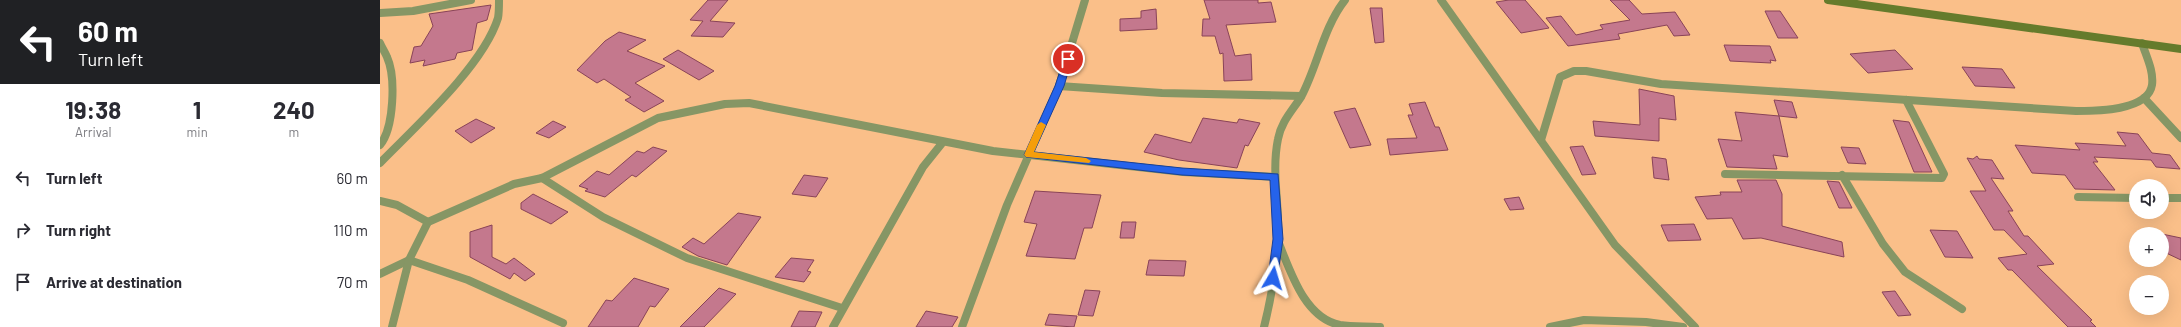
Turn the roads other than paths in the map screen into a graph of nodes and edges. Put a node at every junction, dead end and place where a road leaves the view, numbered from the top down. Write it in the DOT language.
graph roads {
  1 [pos="471,0"];
  2 [pos="499,0"];
  3 [pos="1084,0"];
  4 [pos="1345,0"];
  5 [pos="1442,0"];
  6 [pos="1828,0"];
  7 [pos="1867,3"];
  8 [pos="380,13"];
  9 [pos="380,43"];
  10 [pos="2142,43"];
  11 [pos="2181,49"];
  12 [pos="1059,86"];
  13 [pos="1301,96"];
  14 [pos="2144,98"];
  15 [pos="1906,100"];
  16 [pos="2181,138"];
  17 [pos="1541,140"];
  18 [pos="943,142"];
  19 [pos="380,145"];
  20 [pos="1029,155"];
  21 [pos="380,163"];
  22 [pos="1725,174"];
  23 [pos="1842,175"];
  24 [pos="1275,177"];
  25 [pos="542,178"];
  26 [pos="2078,197"];
  27 [pos="2129,198"];
  28 [pos="2169,198"];
  29 [pos="2181,198"];
  30 [pos="380,201"];
  31 [pos="428,222"];
  32 [pos="1278,239"];
  33 [pos="409,260"];
  34 [pos="380,274"];
  35 [pos="842,308"];
  36 [pos="1962,308"];
  37 [pos="563,322"];
  38 [pos="392,327"];
  39 [pos="833,327"];
  40 [pos="962,327"];
  41 [pos="1264,327"];
  42 [pos="1380,327"];
  43 [pos="1550,327"];
  44 [pos="1683,327"];
  45 [pos="1695,327"];
  1 -- 8 [label="street"];
  2 -- 21 [label="street"];
  3 -- 12 [label="street"];
  4 -- 13 [label="street"];
  5 -- 17 [label="street"];
  6 -- 7 [label="main road"];
  7 -- 10 [label="main road"];
  9 -- 19 [label="street"];
  10 -- 11 [label="main road"];
  10 -- 14 [label="street"];
  12 -- 13 [label="street"];
  12 -- 20 [label="street"];
  13 -- 24 [label="street"];
  14 -- 15 [label="street"];
  14 -- 16 [label="street"];
  15 -- 17 [label="street"];
  15 -- 23 [label="street"];
  17 -- 45 [label="street"];
  18 -- 20 [label="street"];
  18 -- 25 [label="street"];
  18 -- 35 [label="street"];
  20 -- 24 [label="street"];
  20 -- 40 [label="street"];
  22 -- 23 [label="street"];
  23 -- 36 [label="street"];
  24 -- 32 [label="street"];
  25 -- 31 [label="street"];
  25 -- 35 [label="street"];
  26 -- 27 [label="street"];
  28 -- 29 [label="street"];
  30 -- 31 [label="street"];
  31 -- 33 [label="street"];
  32 -- 41 [label="street"];
  32 -- 42 [label="street"];
  33 -- 34 [label="street"];
  33 -- 37 [label="street"];
  33 -- 38 [label="street"];
  35 -- 39 [label="street"];
  43 -- 44 [label="street"];
}
